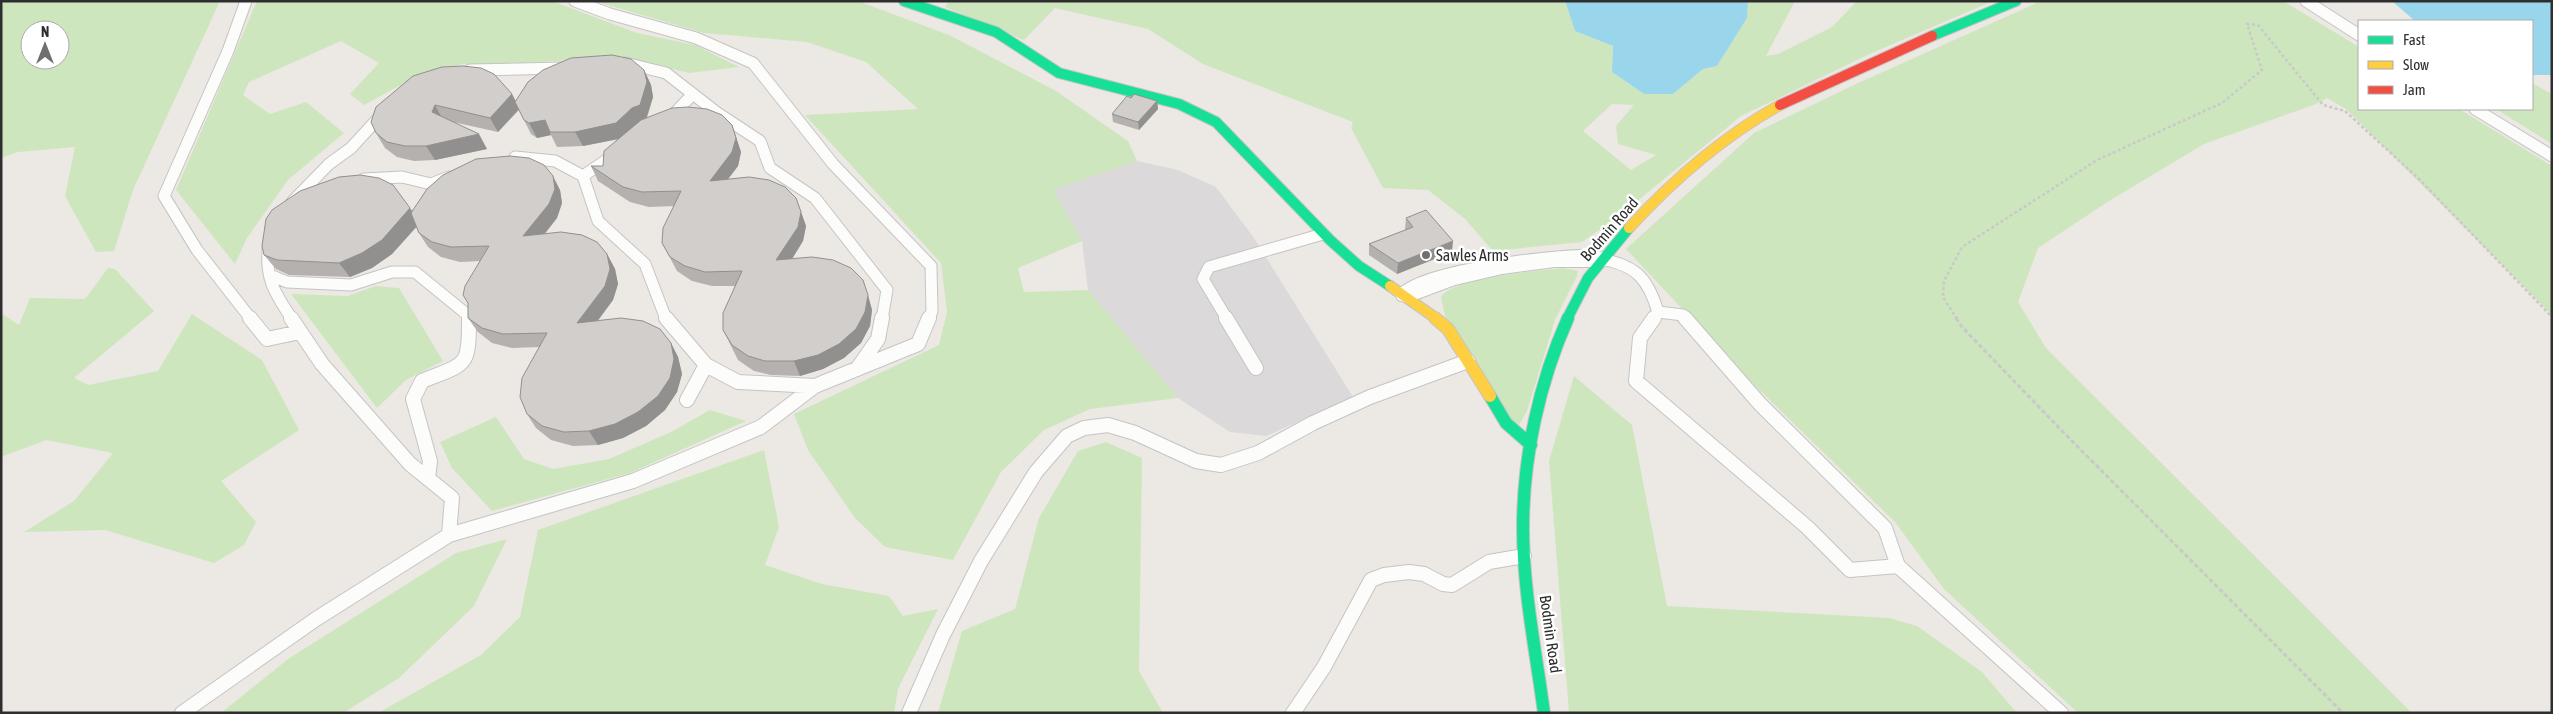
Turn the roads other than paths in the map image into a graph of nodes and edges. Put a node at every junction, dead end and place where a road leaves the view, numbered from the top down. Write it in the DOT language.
graph roads {
  1 [pos="246,1"];
  2 [pos="575,1"];
  3 [pos="904,1"];
  4 [pos="2016,1"];
  5 [pos="2306,1"];
  6 [pos="2358,34"];
  7 [pos="610,63"];
  8 [pos="573,67"];
  9 [pos="456,70"];
  10 [pos="693,94"];
  11 [pos="393,105"];
  12 [pos="2477,110"];
  13 [pos="654,124"];
  14 [pos="627,143"];
  15 [pos="2552,156"];
  16 [pos="503,160"];
  17 [pos="456,173"];
  18 [pos="583,176"];
  19 [pos="351,183"];
  20 [pos="314,195"];
  21 [pos="270,228"];
  22 [pos="1323,234"];
  23 [pos="1602,260"];
  24 [pos="270,275"];
  25 [pos="1407,294"];
  26 [pos="1658,312"];
  27 [pos="300,332"];
  28 [pos="1468,361"];
  29 [pos="706,366"];
  30 [pos="1256,368"];
  31 [pos="856,370"];
  32 [pos="815,386"];
  33 [pos="687,400"];
  34 [pos="1530,445"];
  35 [pos="428,479"];
  36 [pos="449,535"];
  37 [pos="1524,556"];
  38 [pos="1898,566"];
  39 [pos="182,713"];
  40 [pos="909,713"];
  41 [pos="1293,713"];
  42 [pos="1544,713"];
  43 [pos="2061,713"];
  1 -- 27 [label="lane"];
  2 -- 31 [label="lane"];
  3 -- 22 [label="main road"];
  4 -- 23 [label="main road, Bodmin Road"];
  5 -- 6 [label="lane"];
  7 -- 10 [label="lane"];
  8 -- 9 [label="lane"];
  10 -- 13 [label="lane"];
  10 -- 31 [label="lane"];
  11 -- 20 [label="lane"];
  12 -- 15 [label="lane"];
  14 -- 18 [label="lane"];
  16 -- 18 [label="lane"];
  17 -- 19 [label="lane"];
  18 -- 29 [label="lane"];
  21 -- 24 [label="lane"];
  22 -- 25 [label="main road"];
  22 -- 30 [label="lane"];
  23 -- 25 [label="street"];
  23 -- 26 [label="lane"];
  23 -- 34 [label="main road, Bodmin Road"];
  24 -- 27 [label="lane"];
  24 -- 35 [label="lane"];
  25 -- 28 [label="main road"];
  26 -- 38 [label="lane"];
  26 -- 38 [label="lane"];
  27 -- 35 [label="lane"];
  28 -- 34 [label="main road"];
  28 -- 40 [label="lane"];
  29 -- 32 [label="lane"];
  29 -- 33 [label="lane"];
  31 -- 32 [label="lane"];
  32 -- 36 [label="lane"];
  34 -- 37 [label="main road, Bodmin Road"];
  35 -- 36 [label="lane"];
  36 -- 39 [label="lane"];
  37 -- 41 [label="lane"];
  37 -- 42 [label="main road, Bodmin Road"];
  38 -- 43 [label="lane"];
}
